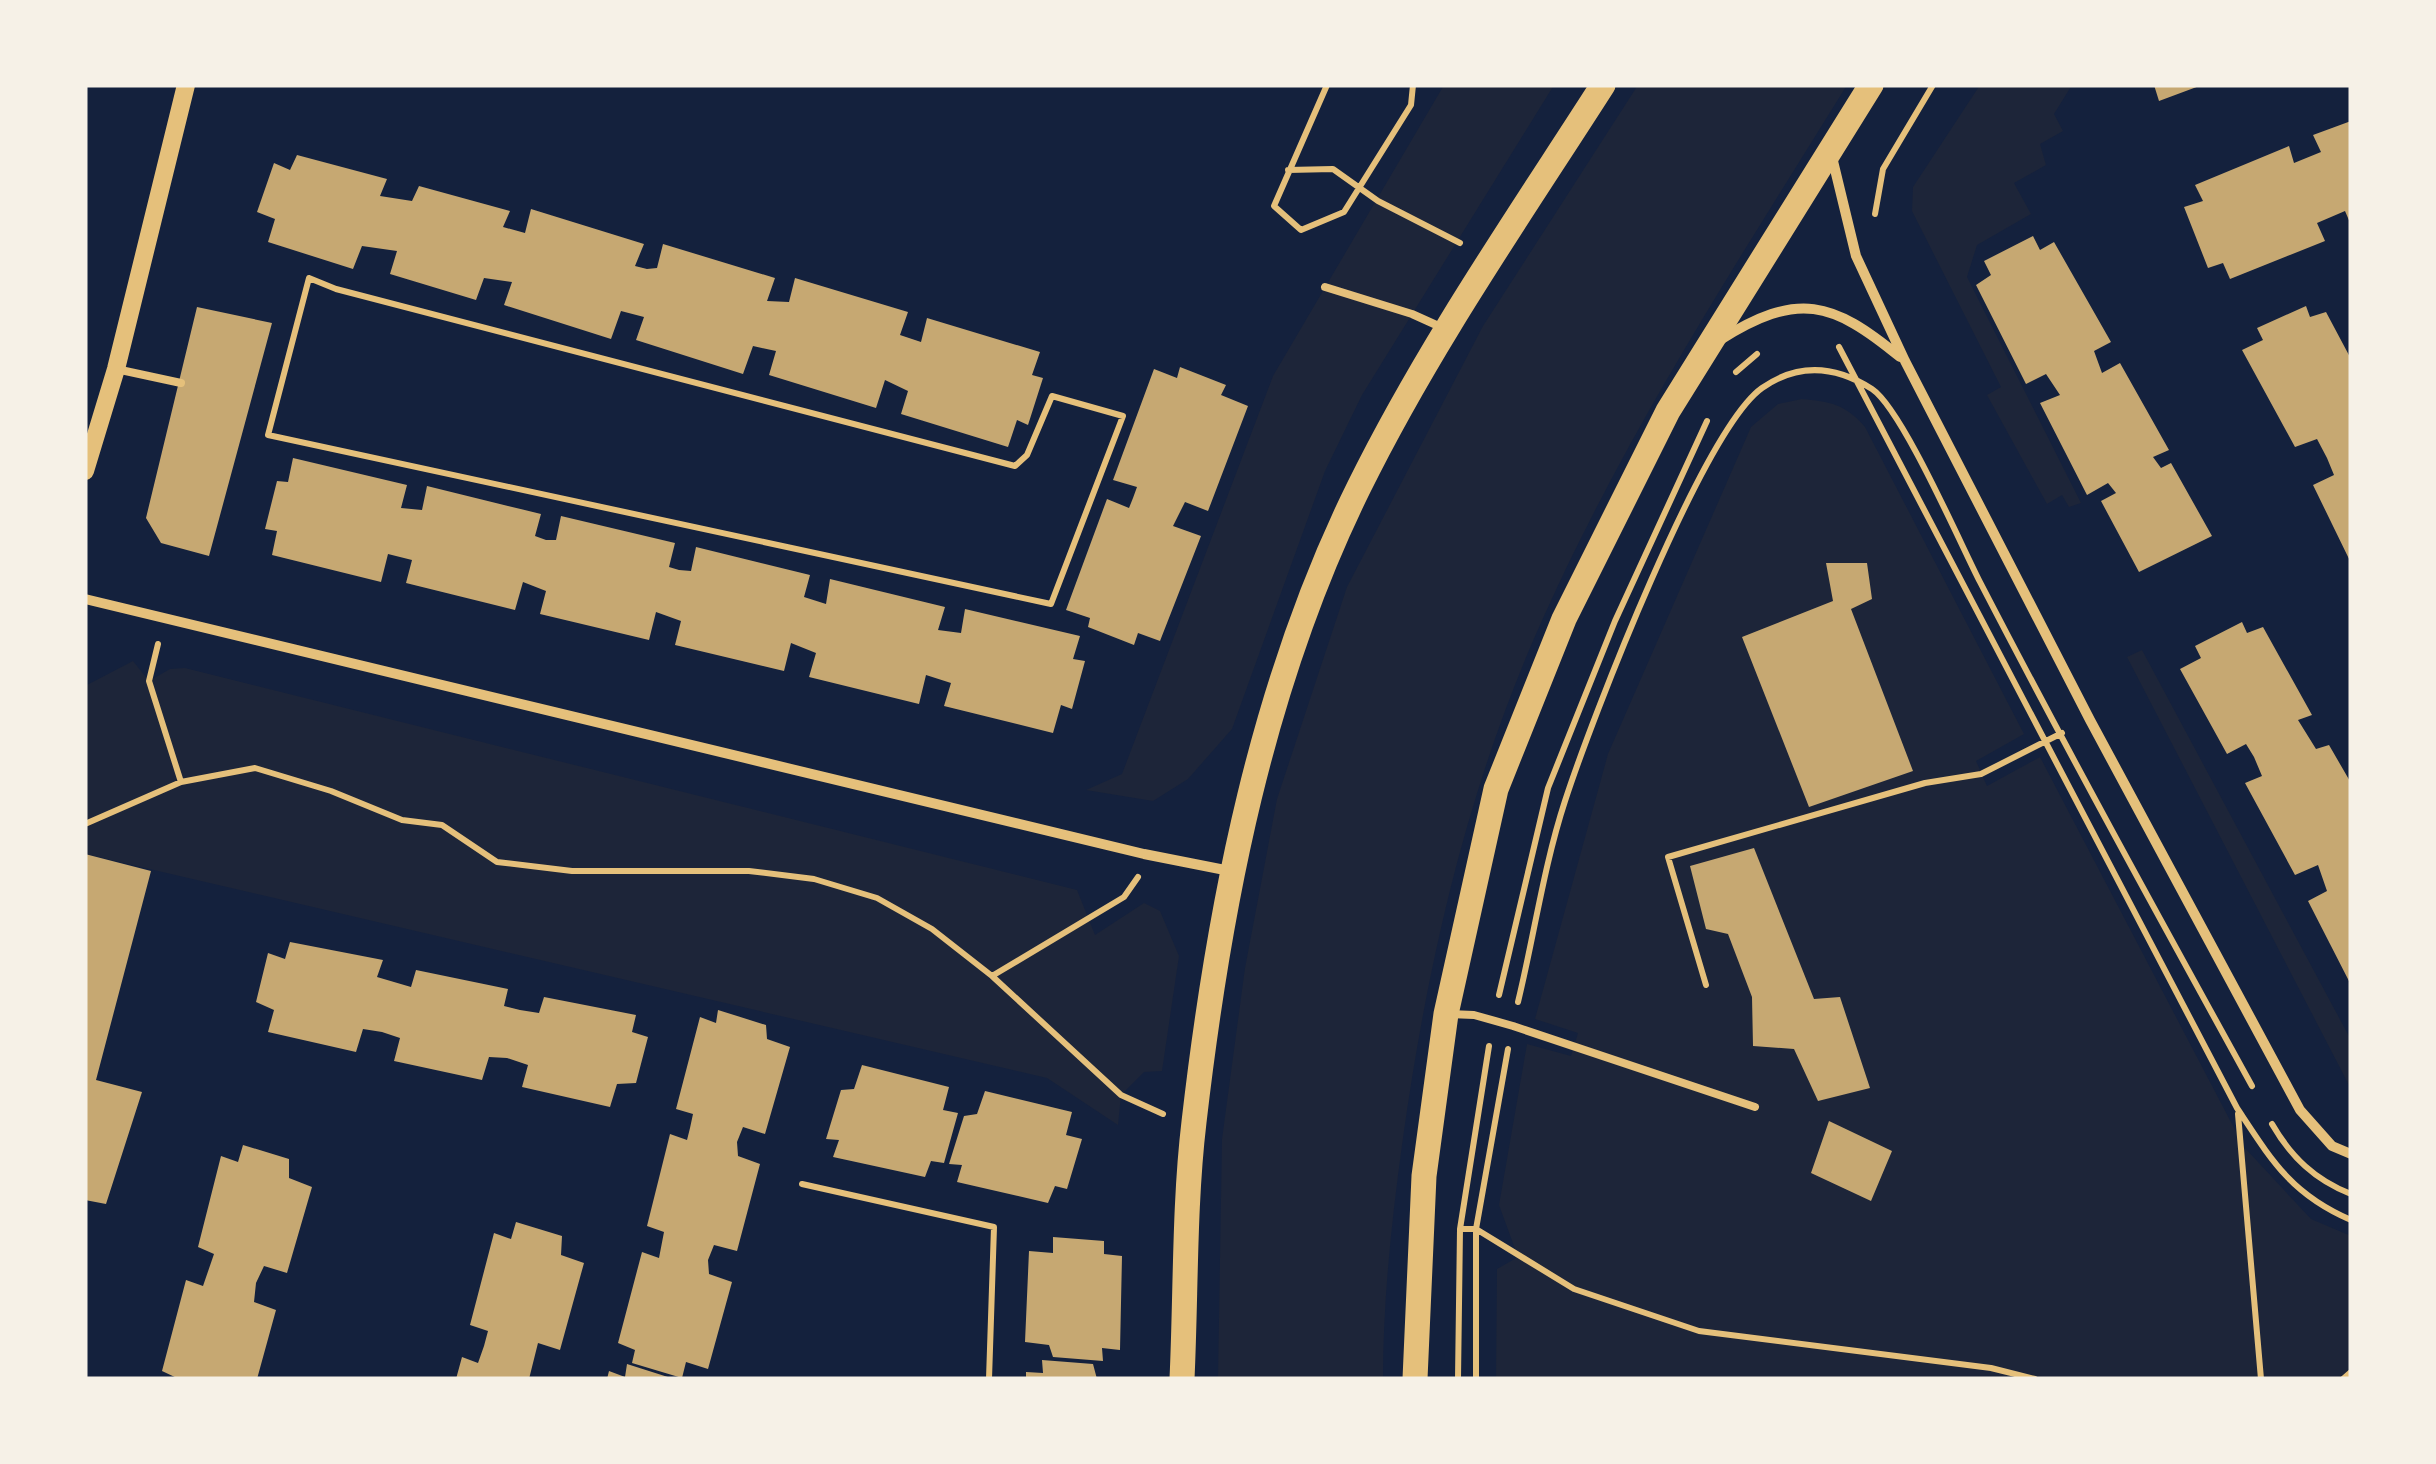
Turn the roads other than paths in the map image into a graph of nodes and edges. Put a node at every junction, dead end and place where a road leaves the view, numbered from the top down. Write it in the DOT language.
graph roads {
  1 [pos="186,85"];
  2 [pos="1603,85"];
  3 [pos="1871,85"];
  4 [pos="1830,147"];
  5 [pos="1325,287"];
  6 [pos="1447,330"];
  7 [pos="1705,349"];
  8 [pos="1905,361"];
  9 [pos="116,370"];
  10 [pos="181,383"];
  11 [pos="85,471"];
  12 [pos="85,599"];
  13 [pos="1230,871"];
  14 [pos="1446,1014"];
  15 [pos="1755,1106"];
  16 [pos="2351,1154"];
  17 [pos="1182,1379"];
  18 [pos="1415,1379"];
  1 -- 9 [label="street"];
  2 -- 6 [label="main road"];
  3 -- 4 [label="main road"];
  4 -- 7 [label="main road"];
  4 -- 8 [label="street"];
  5 -- 6 [label="lane"];
  6 -- 13 [label="main road"];
  7 -- 8 [label="street"];
  7 -- 14 [label="main road"];
  8 -- 16 [label="street"];
  9 -- 10 [label="lane"];
  9 -- 11 [label="street"];
  12 -- 13 [label="street"];
  13 -- 17 [label="main road"];
  14 -- 15 [label="lane"];
  14 -- 18 [label="main road"];
}
